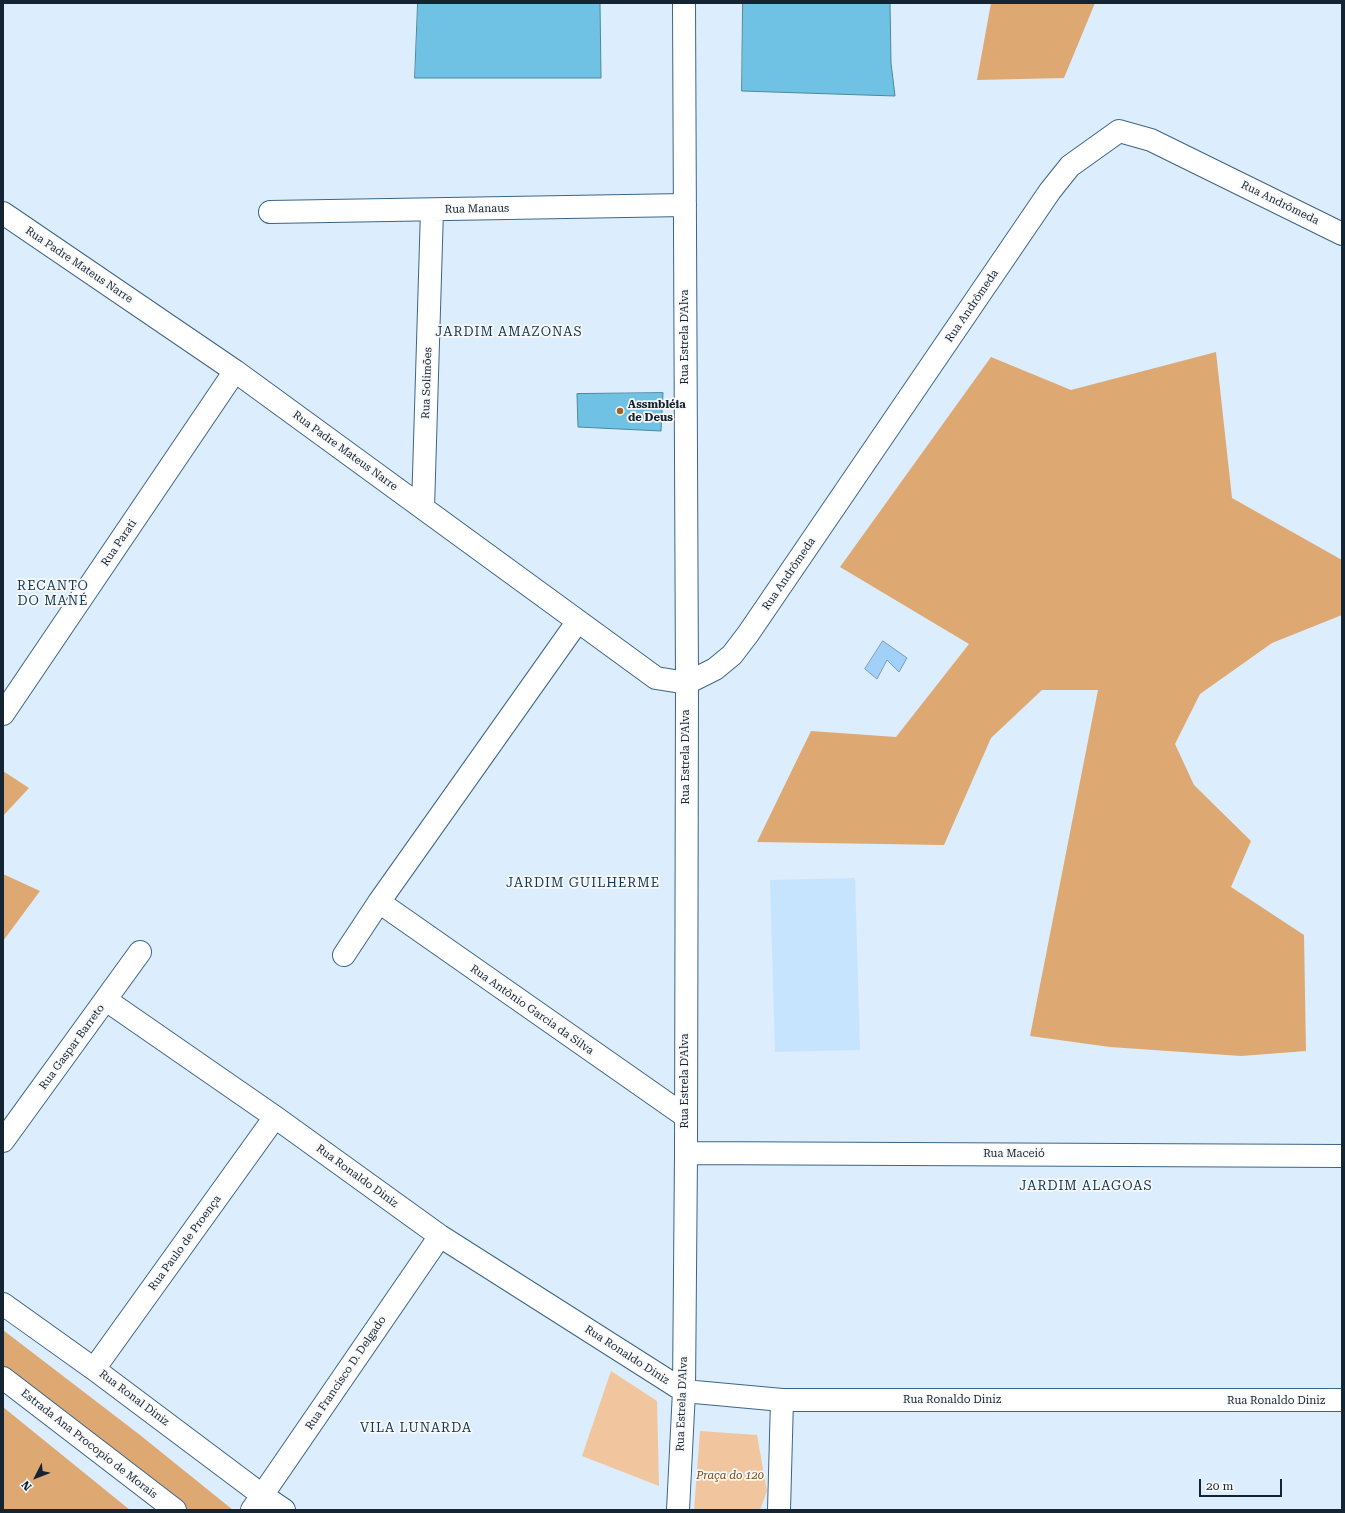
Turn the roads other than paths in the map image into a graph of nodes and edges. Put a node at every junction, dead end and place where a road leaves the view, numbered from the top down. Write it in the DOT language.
graph roads {
  1 [pos="684,3"];
  2 [pos="685,205"];
  3 [pos="432,210"];
  4 [pos="270,212"];
  5 [pos="3,213"];
  6 [pos="1342,234"];
  7 [pos="235,371"];
  8 [pos="423,508"];
  9 [pos="578,621"];
  10 [pos="687,683"];
  11 [pos="3,714"];
  12 [pos="379,902"];
  13 [pos="140,952"];
  14 [pos="344,955"];
  15 [pos="106,1000"];
  16 [pos="685,1116"];
  17 [pos="275,1117"];
  18 [pos="3,1141"];
  19 [pos="686,1153"];
  20 [pos="1342,1156"];
  21 [pos="440,1236"];
  22 [pos="3,1304"];
  23 [pos="94,1368"];
  24 [pos="3,1378"];
  25 [pos="684,1391"];
  26 [pos="782,1400"];
  27 [pos="1342,1400"];
  28 [pos="257,1503"];
  29 [pos="175,1510"];
  30 [pos="284,1510"];
  31 [pos="678,1510"];
  32 [pos="780,1510"];
  1 -- 2 [label="street, Rua Estrela D'Alva"];
  2 -- 3 [label="street, Rua Manaus"];
  2 -- 10 [label="street, Rua Estrela D'Alva"];
  3 -- 4 [label="street, Rua Manaus"];
  3 -- 8 [label="street, Rua Solimões"];
  5 -- 7 [label="street, Rua Padre Mateus Narre"];
  6 -- 10 [label="street, Rua Andrômeda"];
  7 -- 8 [label="street, Rua Padre Mateus Narre"];
  7 -- 11 [label="street, Rua Parati"];
  8 -- 9 [label="street, Rua Padre Mateus Narre"];
  9 -- 10 [label="street, Rua Padre Mateus Narre"];
  9 -- 12 [label="street"];
  10 -- 16 [label="street, Rua Estrela D'Alva"];
  12 -- 14 [label="street"];
  12 -- 16 [label="street, Rua Antônio Garcia da Silva"];
  13 -- 15 [label="street, Rua Gaspar Barreto"];
  15 -- 17 [label="street, Rua Ronaldo Diniz"];
  15 -- 18 [label="street, Rua Gaspar Barreto"];
  16 -- 19 [label="street, Rua Estrela D'Alva"];
  17 -- 21 [label="street, Rua Ronaldo Diniz"];
  17 -- 23 [label="street, Rua Paulo de Proença"];
  19 -- 20 [label="street, Rua Maceió"];
  19 -- 25 [label="street, Rua Estrela D'Alva"];
  21 -- 25 [label="street, Rua Ronaldo Diniz"];
  21 -- 28 [label="street, Rua Francisco D. Delgado"];
  22 -- 23 [label="street, Rua Ronal Diniz"];
  23 -- 28 [label="street, Rua Ronal Diniz"];
  24 -- 29 [label="street, Estrada Ana Procopio de Morais"];
  25 -- 26 [label="street, Rua Ronaldo Diniz"];
  25 -- 31 [label="street, Rua Estrela D'Alva"];
  26 -- 27 [label="street, Rua Ronaldo Diniz"];
  26 -- 32 [label="street"];
  28 -- 30 [label="street, Rua Ronal Diniz"];
}
